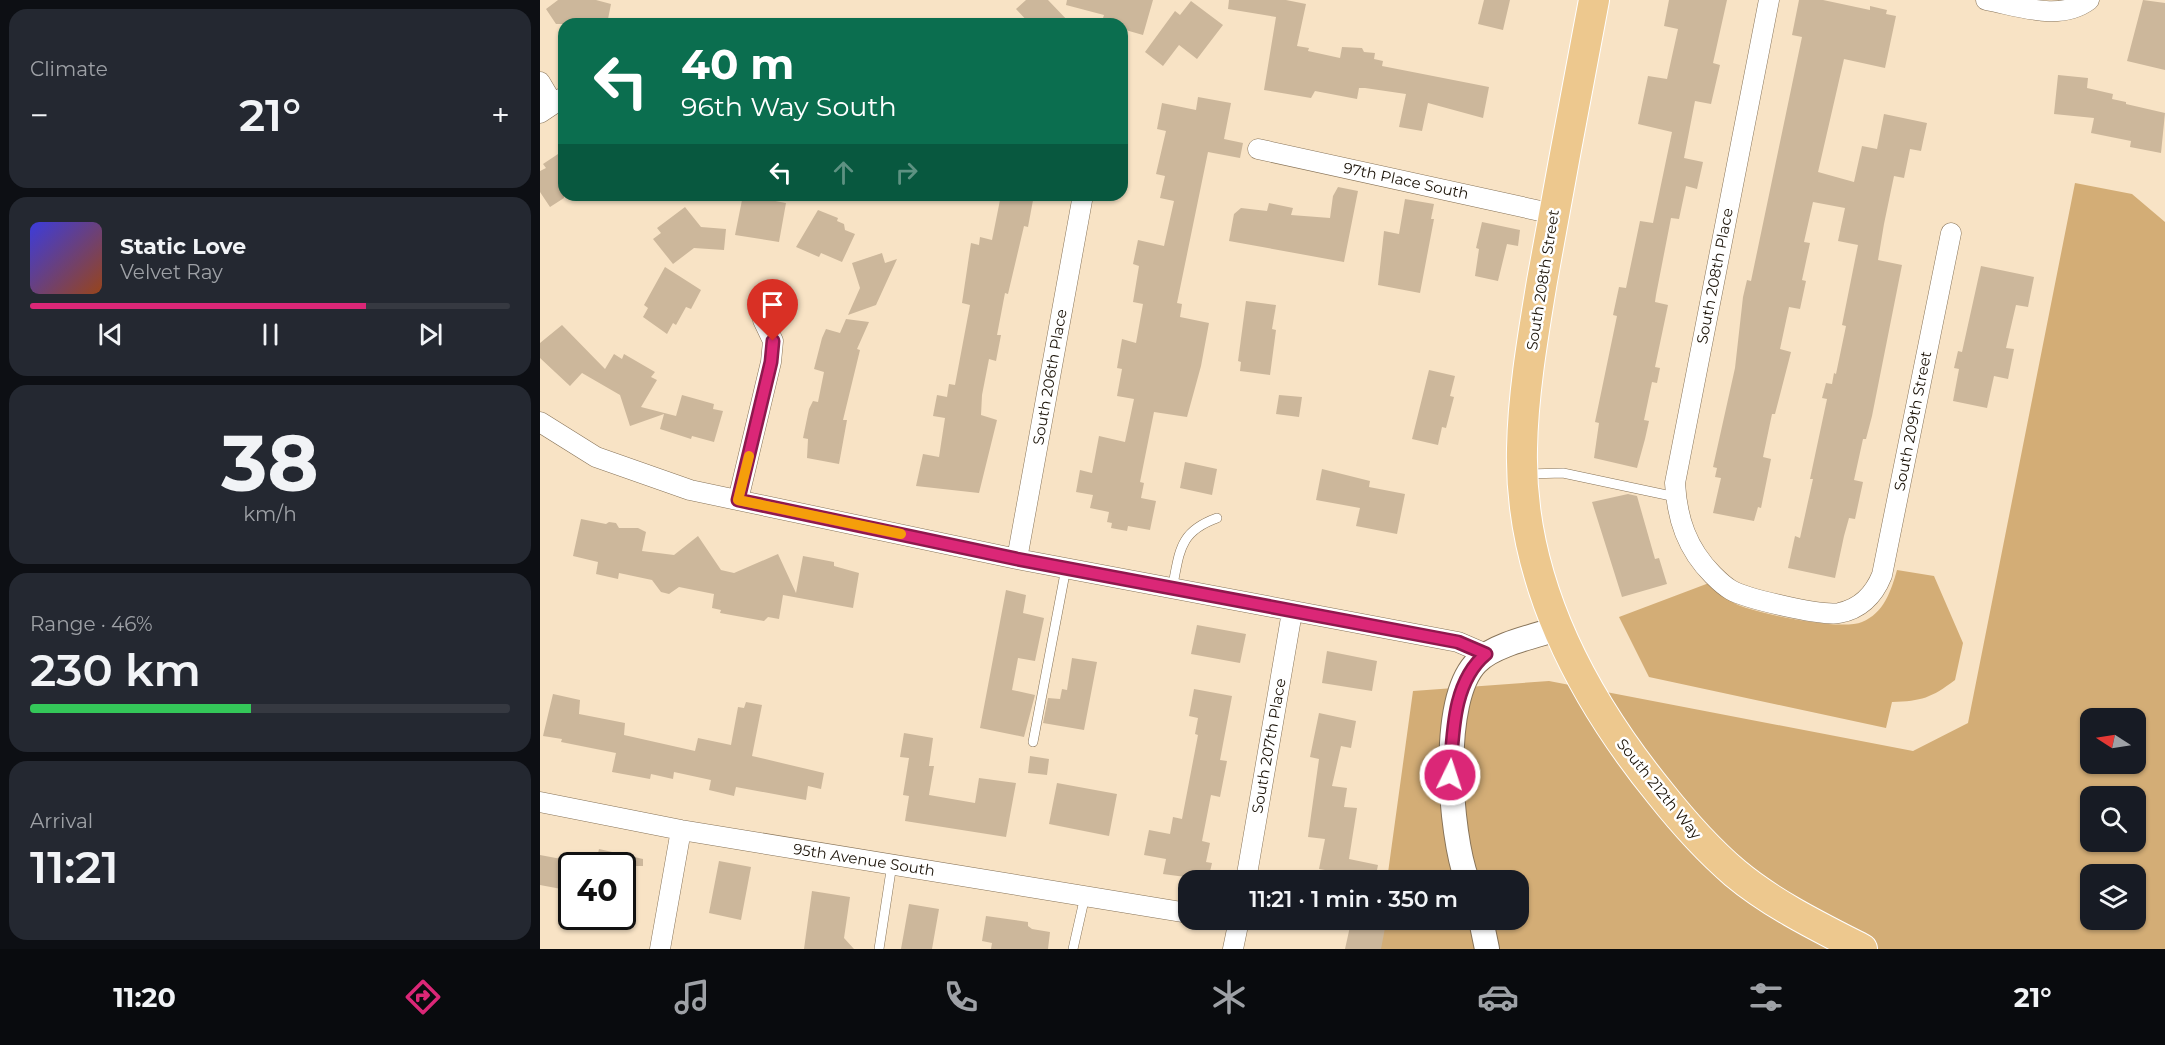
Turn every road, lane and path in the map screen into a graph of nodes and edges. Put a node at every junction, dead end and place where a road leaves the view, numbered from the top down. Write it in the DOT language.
graph roads {
  1 [pos="1594,0"];
  2 [pos="1769,0"];
  3 [pos="1986,0"];
  4 [pos="2080,4"];
  5 [pos="540,82"];
  6 [pos="552,104"];
  7 [pos="1258,148"];
  8 [pos="1082,201"];
  9 [pos="1554,214"];
  10 [pos="1951,233"];
  11 [pos="763,320"];
  12 [pos="540,422"];
  13 [pos="1523,474"];
  14 [pos="1676,497"];
  15 [pos="738,500"];
  16 [pos="1217,518"];
  17 [pos="1017,559"];
  18 [pos="1535,562"];
  19 [pos="1066,568"];
  20 [pos="1172,589"];
  21 [pos="1862,603"];
  22 [pos="1292,612"];
  23 [pos="1557,629"];
  24 [pos="1486,654"];
  25 [pos="1033,742"];
  26 [pos="540,802"];
  27 [pos="681,830"];
  28 [pos="892,864"];
  29 [pos="1248,870"];
  30 [pos="1465,870"];
  31 [pos="1084,896"];
  32 [pos="1178,911"];
  33 [pos="1234,930"];
  34 [pos="1482,930"];
  35 [pos="660,949"];
  36 [pos="879,949"];
  37 [pos="1073,949"];
  38 [pos="1233,949"];
  39 [pos="1487,949"];
  40 [pos="1862,949"];
  1 -- 9 [label="main road, South 208th Street"];
  2 -- 14 [label="street, South 208th Place"];
  3 -- 4 [label="street"];
  5 -- 6 [label="street"];
  7 -- 9 [label="street, 97th Place South"];
  8 -- 17 [label="street, South 206th Place"];
  9 -- 13 [label="main road, South 208th Street"];
  10 -- 21 [label="street, South 209th Street"];
  11 -- 15 [label="street"];
  12 -- 15 [label="street"];
  13 -- 14 [label="lane"];
  13 -- 18 [label="main road, South 208th Street"];
  14 -- 21 [label="street, South 208th Place"];
  15 -- 17 [label="street"];
  16 -- 20 [label="lane"];
  17 -- 19 [label="street"];
  18 -- 23 [label="main road, South 212th Way"];
  19 -- 20 [label="street"];
  19 -- 25 [label="lane"];
  20 -- 22 [label="street"];
  22 -- 24 [label="street"];
  22 -- 29 [label="street, South 207th Place"];
  23 -- 24 [label="street"];
  23 -- 40 [label="main road, South 212th Way"];
  24 -- 30 [label="street"];
  26 -- 27 [label="street, 95th Avenue South"];
  27 -- 28 [label="street, 95th Avenue South"];
  27 -- 35 [label="street"];
  28 -- 31 [label="street, 95th Avenue South"];
  28 -- 36 [label="lane"];
  31 -- 32 [label="street, 95th Avenue South"];
  31 -- 37 [label="lane"];
  33 -- 38 [label="street"];
  34 -- 39 [label="street"];
}
